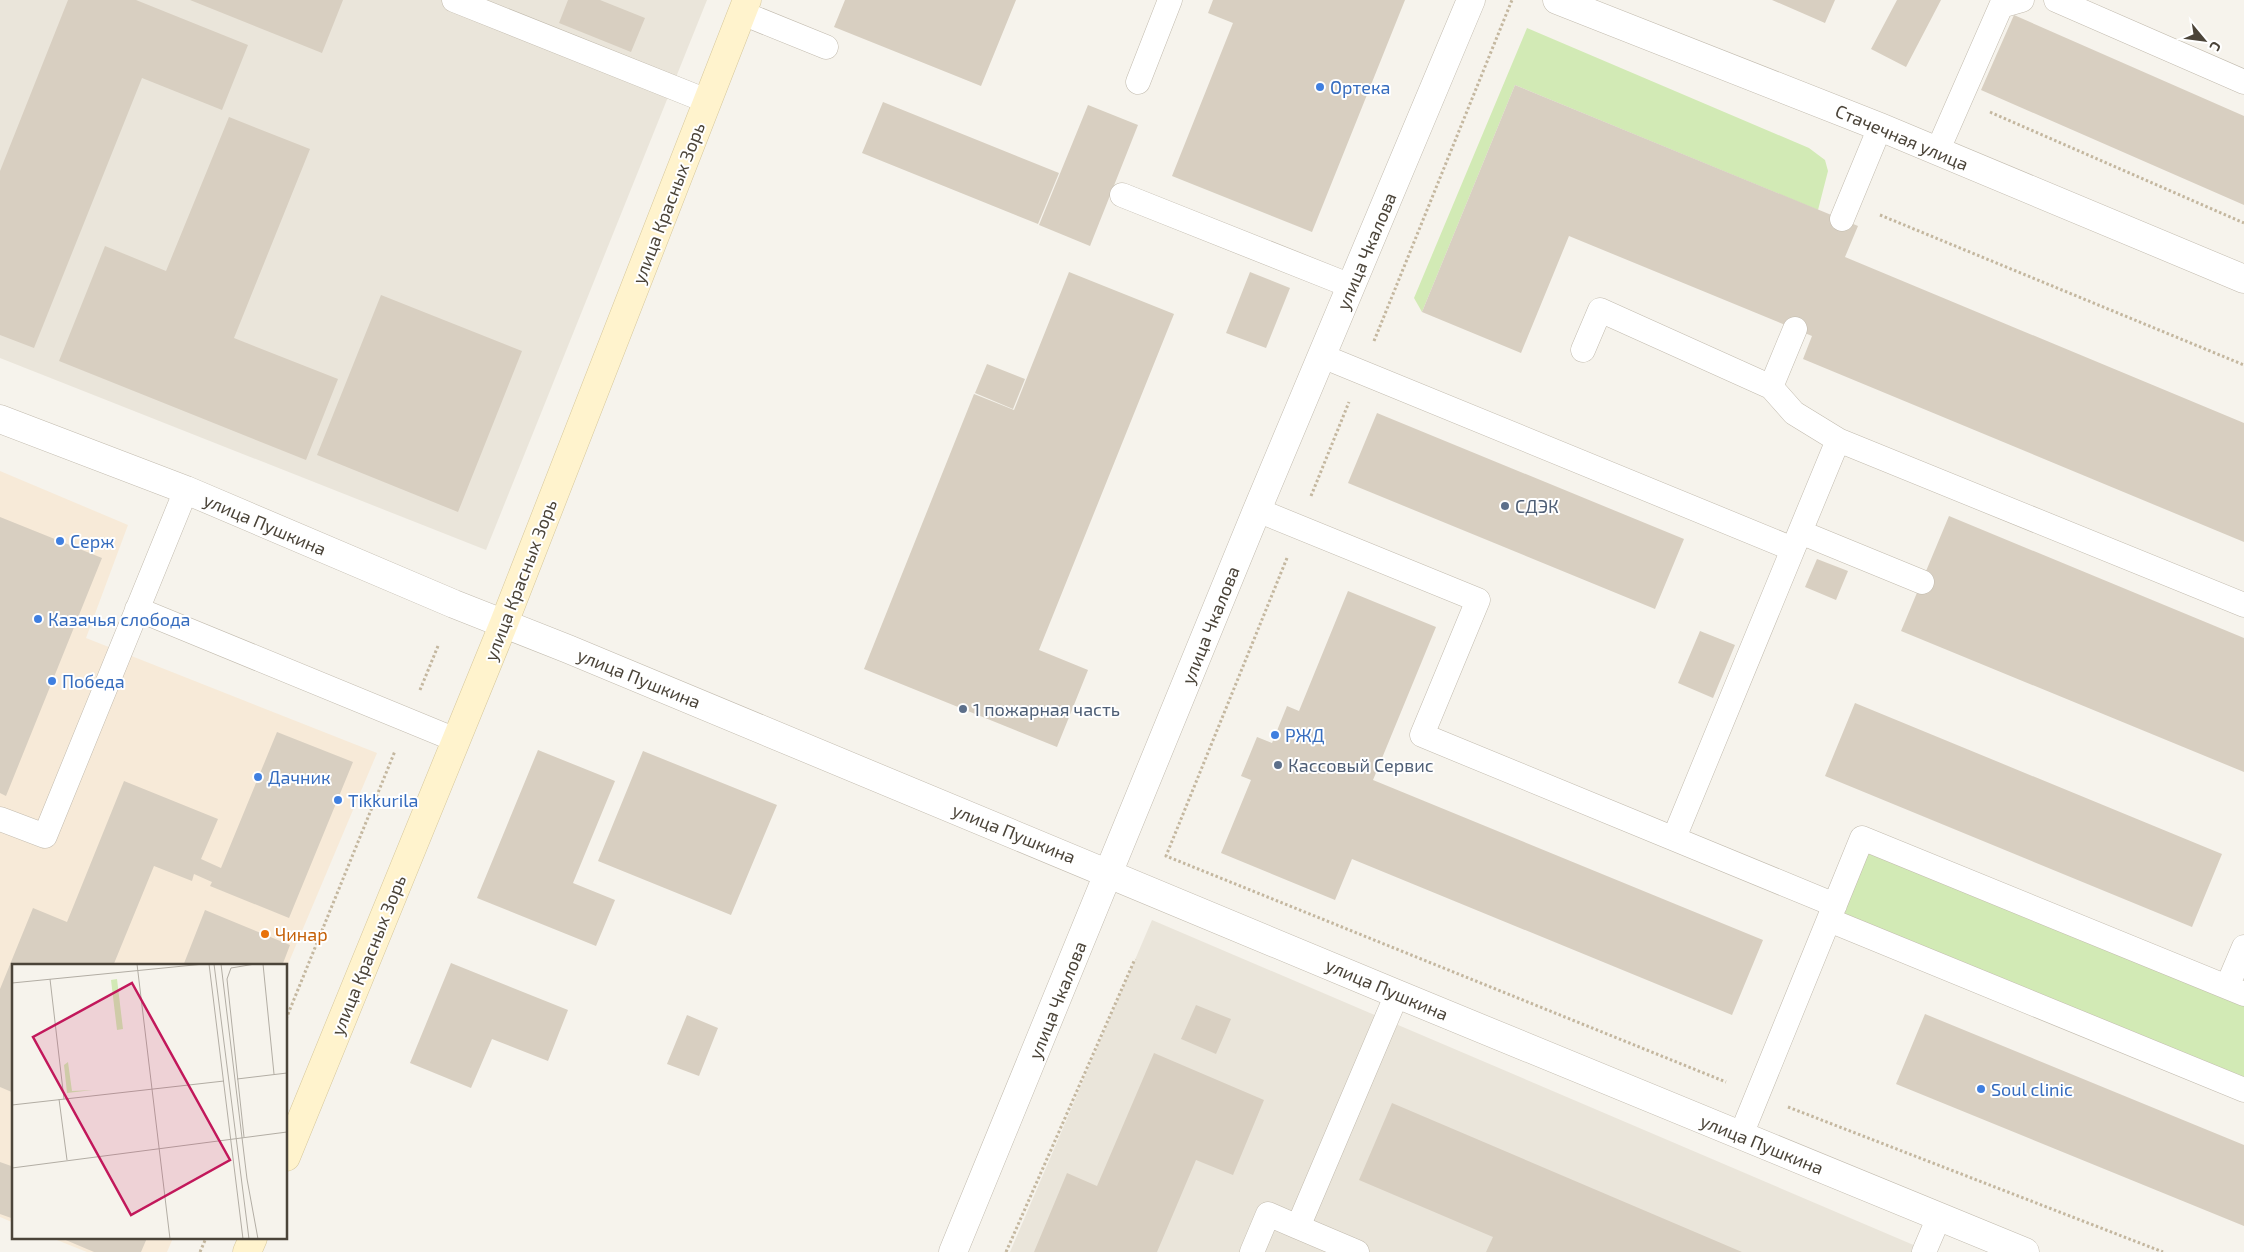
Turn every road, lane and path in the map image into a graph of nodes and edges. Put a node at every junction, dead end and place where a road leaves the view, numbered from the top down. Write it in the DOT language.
graph roads {
  1 [pos="454,0"];
  2 [pos="1170,0"];
  3 [pos="1471,0"];
  4 [pos="1512,0"];
  5 [pos="1557,0"];
  6 [pos="2022,0"];
  7 [pos="2056,0"];
  8 [pos="744,7"];
  9 [pos="826,47"];
  10 [pos="1138,82"];
  11 [pos="2244,82"];
  12 [pos="1960,99"];
  13 [pos="708,101"];
  14 [pos="1880,127"];
  15 [pos="1937,152"];
  16 [pos="1122,195"];
  17 [pos="1846,211"];
  18 [pos="2244,223"];
  19 [pos="2244,279"];
  20 [pos="1351,286"];
  21 [pos="1795,329"];
  22 [pos="1583,350"];
  23 [pos="1322,356"];
  24 [pos="2244,366"];
  25 [pos="1362,372"];
  26 [pos="1771,387"];
  27 [pos="0,419"];
  28 [pos="1838,440"];
  29 [pos="186,490"];
  30 [pos="1257,510"];
  31 [pos="1299,527"];
  32 [pos="1796,540"];
  33 [pos="1922,582"];
  34 [pos="2244,605"];
  35 [pos="137,609"];
  36 [pos="504,623"];
  37 [pos="438,646"];
  38 [pos="408,721"];
  39 [pos="456,740"];
  40 [pos="0,818"];
  41 [pos="1674,838"];
  42 [pos="1110,873"];
  43 [pos="1832,912"];
  44 [pos="2244,947"];
  45 [pos="1135,959"];
  46 [pos="2236,991"];
  47 [pos="1397,994"];
  48 [pos="288,1014"];
  49 [pos="2244,1090"];
  50 [pos="1757,1095"];
  51 [pos="1741,1135"];
  52 [pos="288,1152"];
  53 [pos="1939,1217"];
  54 [pos="1298,1227"];
  55 [pos="205,1240"];
  56 [pos="252,1240"];
  57 [pos="2008,1249"];
  58 [pos="200,1252"];
  59 [pos="247,1252"];
  60 [pos="953,1252"];
  61 [pos="1006,1252"];
  62 [pos="1252,1252"];
  63 [pos="1358,1252"];
  64 [pos="1924,1252"];
  65 [pos="2163,1252"];
  1 -- 13 [label="lane"];
  2 -- 10 [label="lane"];
  3 -- 20 [label="street, улица Чкалова"];
  4 -- 25 [label="path"];
  5 -- 14 [label="street, Стачечная улица"];
  6 -- 12 [label="lane"];
  7 -- 11 [label="lane"];
  8 -- 9 [label="lane"];
  8 -- 13 [label="main road, улица Красных Зорь"];
  12 -- 15 [label="lane"];
  12 -- 18 [label="path"];
  13 -- 36 [label="main road, улица Красных Зорь"];
  14 -- 15 [label="street, Стачечная улица"];
  14 -- 17 [label="lane"];
  15 -- 19 [label="street, Стачечная улица"];
  16 -- 20 [label="lane"];
  17 -- 24 [label="path"];
  20 -- 23 [label="street, улица Чкалова"];
  21 -- 26 [label="lane"];
  22 -- 26 [label="lane"];
  23 -- 25 [label="lane"];
  23 -- 30 [label="street, улица Чкалова"];
  25 -- 31 [label="path"];
  25 -- 32 [label="lane"];
  26 -- 28 [label="lane"];
  27 -- 29 [label="street, улица Пушкина"];
  28 -- 32 [label="lane"];
  28 -- 34 [label="lane"];
  29 -- 35 [label="lane"];
  29 -- 36 [label="street, улица Пушкина"];
  30 -- 31 [label="lane"];
  30 -- 42 [label="street, улица Чкалова"];
  31 -- 41 [label="lane"];
  31 -- 50 [label="path"];
  32 -- 33 [label="lane"];
  32 -- 41 [label="lane"];
  35 -- 38 [label="lane"];
  35 -- 40 [label="lane"];
  36 -- 39 [label="main road, улица Красных Зорь"];
  36 -- 42 [label="street, улица Пушкина"];
  37 -- 38 [label="path"];
  38 -- 39 [label="lane"];
  38 -- 48 [label="path"];
  39 -- 52 [label="main road, улица Красных Зорь"];
  41 -- 43 [label="lane"];
  42 -- 47 [label="street, улица Пушкина"];
  42 -- 60 [label="street, улица Чкалова"];
  43 -- 46 [label="lane"];
  43 -- 49 [label="lane"];
  43 -- 50 [label="lane"];
  44 -- 46 [label="lane"];
  45 -- 61 [label="path"];
  47 -- 51 [label="street, улица Пушкина"];
  47 -- 54 [label="lane"];
  50 -- 51 [label="lane"];
  50 -- 65 [label="path"];
  51 -- 53 [label="street, улица Пушкина"];
  53 -- 57 [label="street, улица Пушкина"];
  53 -- 64 [label="lane"];
  54 -- 62 [label="lane"];
  54 -- 63 [label="lane"];
  55 -- 58 [label="path"];
  56 -- 59 [label="main road"];
}
